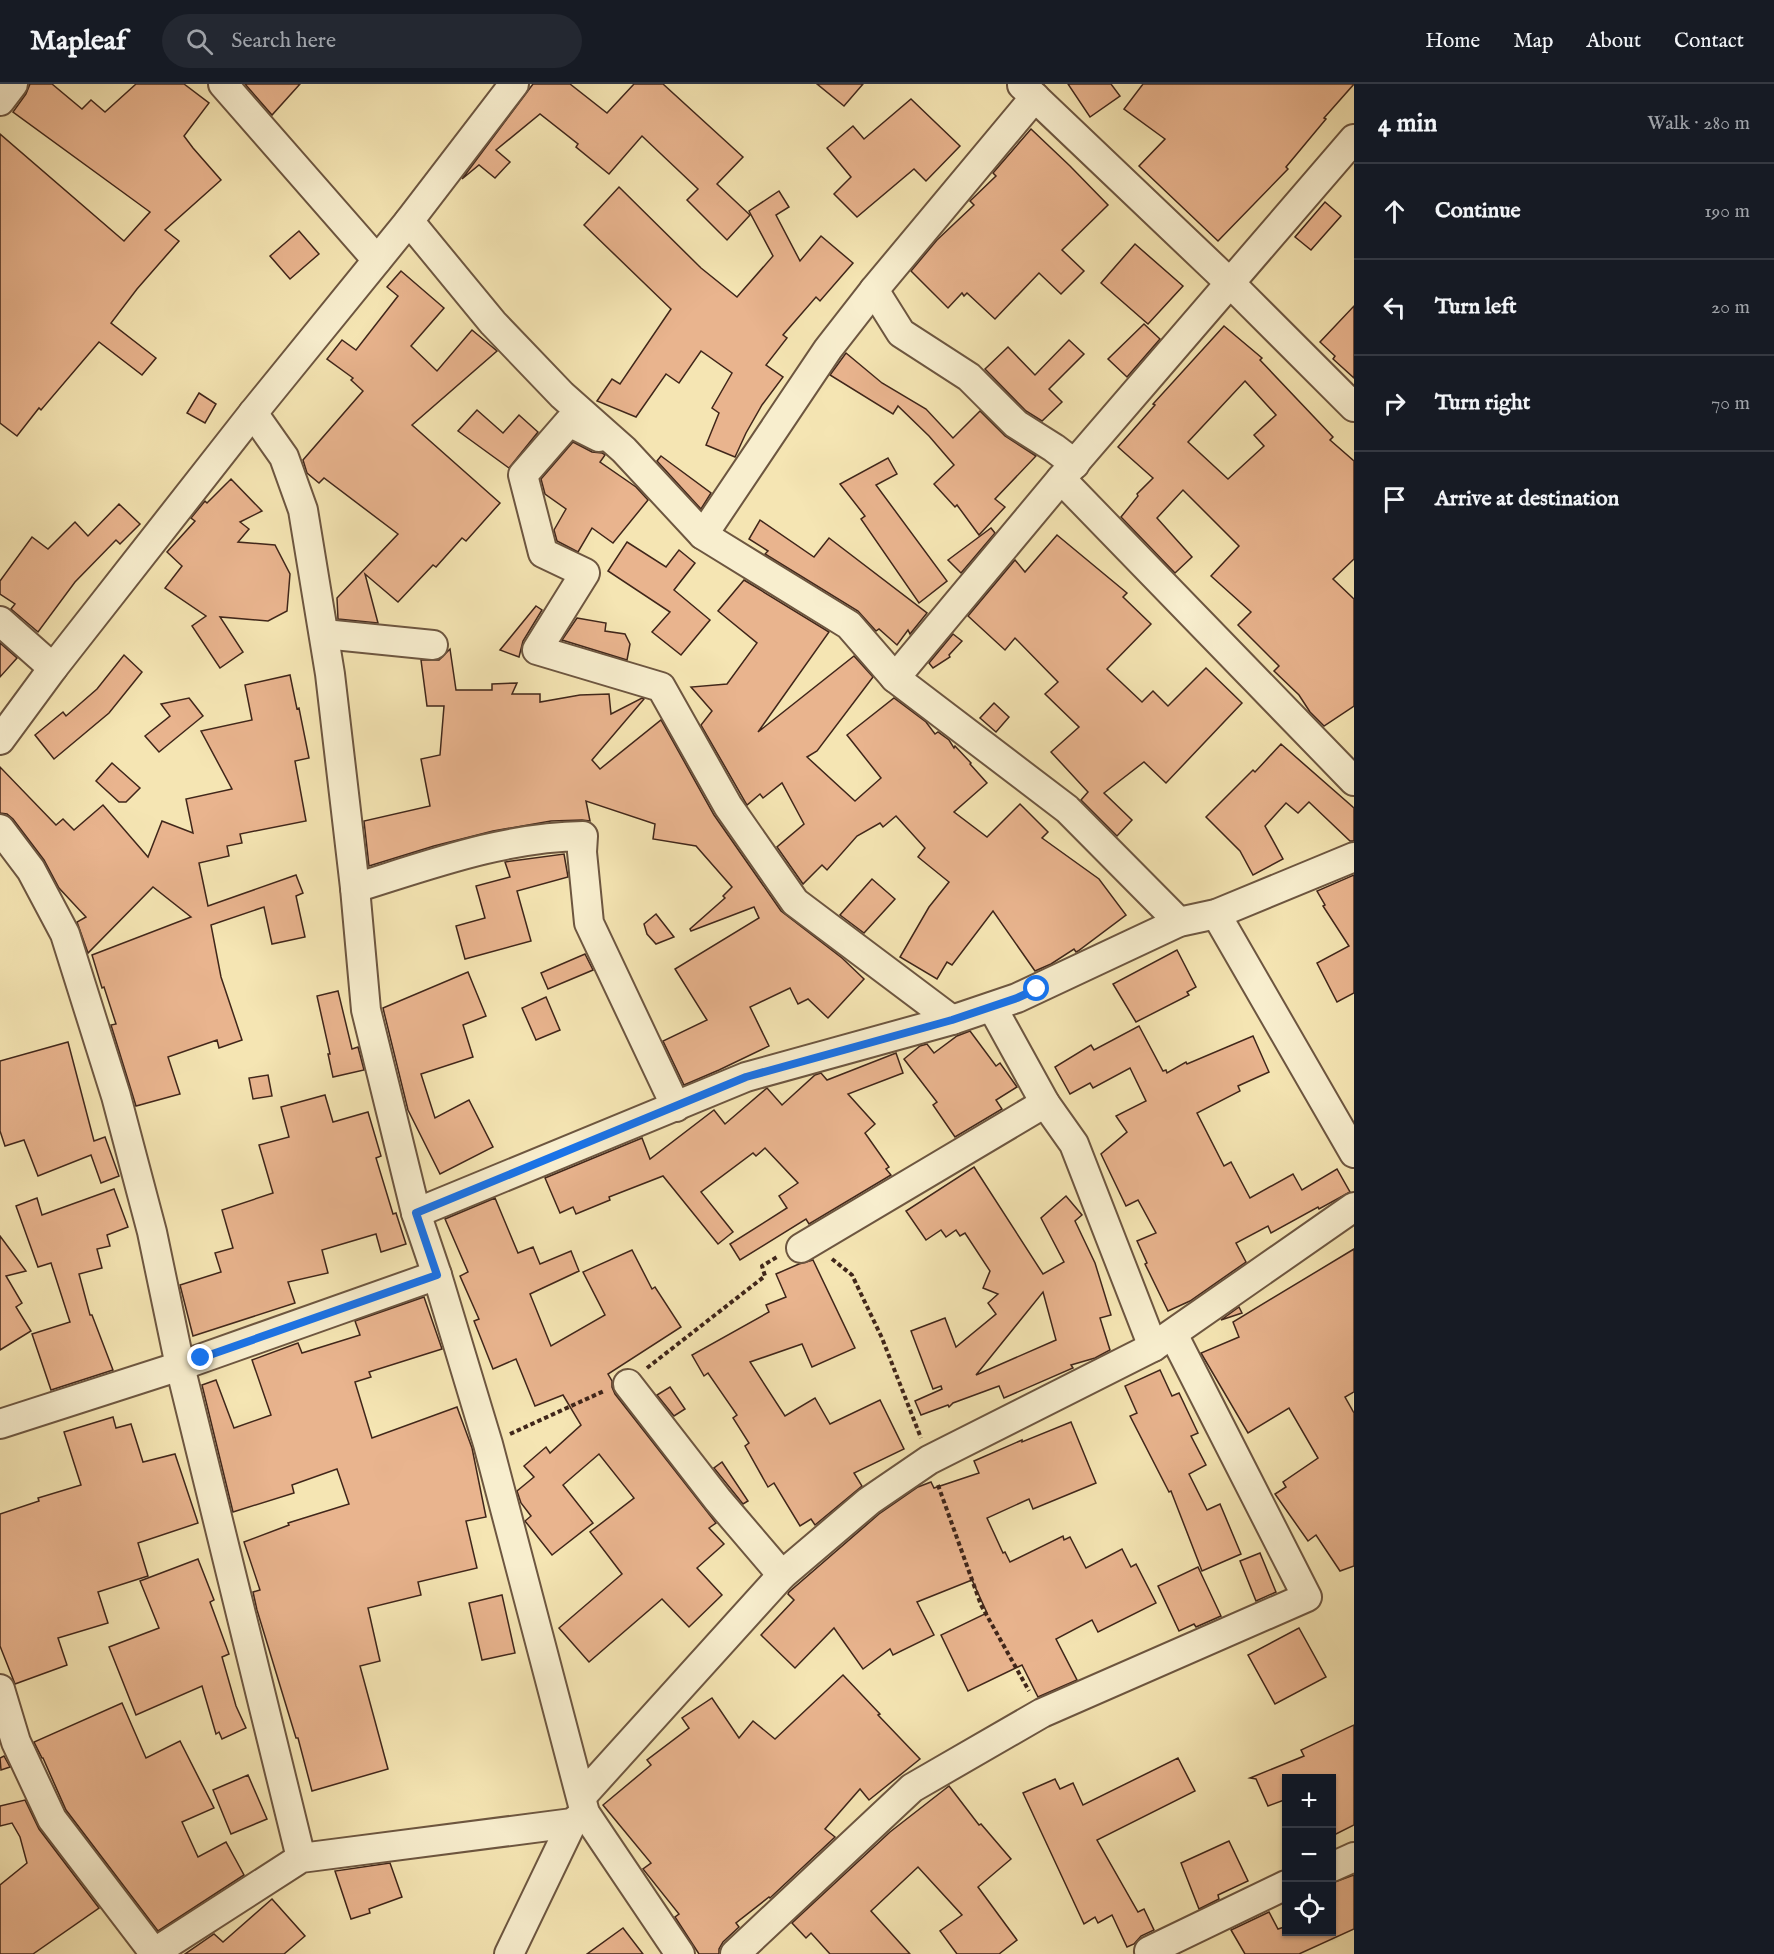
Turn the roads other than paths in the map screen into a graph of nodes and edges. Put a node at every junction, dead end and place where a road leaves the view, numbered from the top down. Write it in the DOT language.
graph roads {
  1 [pos="13,84"];
  2 [pos="223,84"];
  3 [pos="514,84"];
  4 [pos="1028,91"];
  5 [pos="0,101"];
  6 [pos="1354,139"];
  7 [pos="409,221"];
  8 [pos="377,260"];
  9 [pos="1231,284"];
  10 [pos="874,290"];
  11 [pos="1354,407"];
  12 [pos="253,413"];
  13 [pos="624,450"];
  14 [pos="1068,472"];
  15 [pos="703,535"];
  16 [pos="0,621"];
  17 [pos="324,634"];
  18 [pos="433,645"];
  19 [pos="52,668"];
  20 [pos="895,678"];
  21 [pos="0,740"];
  22 [pos="1354,781"];
  23 [pos="0,829"];
  24 [pos="1354,857"];
  25 [pos="355,888"];
  26 [pos="1216,914"];
  27 [pos="1179,922"];
  28 [pos="992,1007"];
  29 [pos="952,1020"];
  30 [pos="1046,1103"];
  31 [pos="675,1107"];
  32 [pos="1354,1153"];
  33 [pos="1354,1207"];
  34 [pos="416,1213"];
  35 [pos="801,1248"];
  36 [pos="437,1275"];
  37 [pos="1163,1341"];
  38 [pos="180,1366"];
  39 [pos="628,1384"];
  40 [pos="0,1424"];
  41 [pos="782,1575"];
  42 [pos="0,1689"];
  43 [pos="580,1811"];
  44 [pos="1354,1857"];
  45 [pos="302,1858"];
  46 [pos="1336,1865"];
  47 [pos="1282,1888"];
  48 [pos="1149,1951"];
  49 [pos="154,1954"];
  50 [pos="509,1954"];
  51 [pos="680,1954"];
  52 [pos="735,1954"];
  1 -- 5 [label="street"];
  2 -- 8 [label="street"];
  3 -- 7 [label="street"];
  4 -- 9 [label="street"];
  4 -- 10 [label="street"];
  6 -- 9 [label="street"];
  7 -- 8 [label="street"];
  7 -- 13 [label="street"];
  8 -- 12 [label="street"];
  9 -- 11 [label="street"];
  9 -- 14 [label="street"];
  10 -- 14 [label="street"];
  10 -- 15 [label="street"];
  12 -- 17 [label="street"];
  12 -- 19 [label="street"];
  13 -- 15 [label="street"];
  13 -- 29 [label="street"];
  14 -- 20 [label="street"];
  14 -- 22 [label="street"];
  15 -- 20 [label="street"];
  16 -- 19 [label="street"];
  17 -- 18 [label="street"];
  17 -- 25 [label="street"];
  19 -- 21 [label="street"];
  20 -- 27 [label="street"];
  23 -- 38 [label="street"];
  24 -- 26 [label="street"];
  25 -- 31 [label="street"];
  25 -- 34 [label="street"];
  26 -- 27 [label="street"];
  26 -- 32 [label="street"];
  27 -- 28 [label="street"];
  28 -- 29 [label="street"];
  28 -- 30 [label="street"];
  29 -- 31 [label="street"];
  30 -- 35 [label="street"];
  30 -- 37 [label="street"];
  31 -- 34 [label="street"];
  33 -- 37 [label="street"];
  34 -- 36 [label="street"];
  36 -- 38 [label="street"];
  36 -- 43 [label="street"];
  37 -- 41 [label="street"];
  37 -- 52 [label="street"];
  38 -- 40 [label="street"];
  38 -- 45 [label="street"];
  39 -- 41 [label="street"];
  41 -- 43 [label="street"];
  42 -- 49 [label="street"];
  43 -- 45 [label="street"];
  43 -- 50 [label="street"];
  43 -- 51 [label="street"];
  44 -- 46 [label="street"];
  45 -- 49 [label="street"];
  47 -- 48 [label="street"];
}
